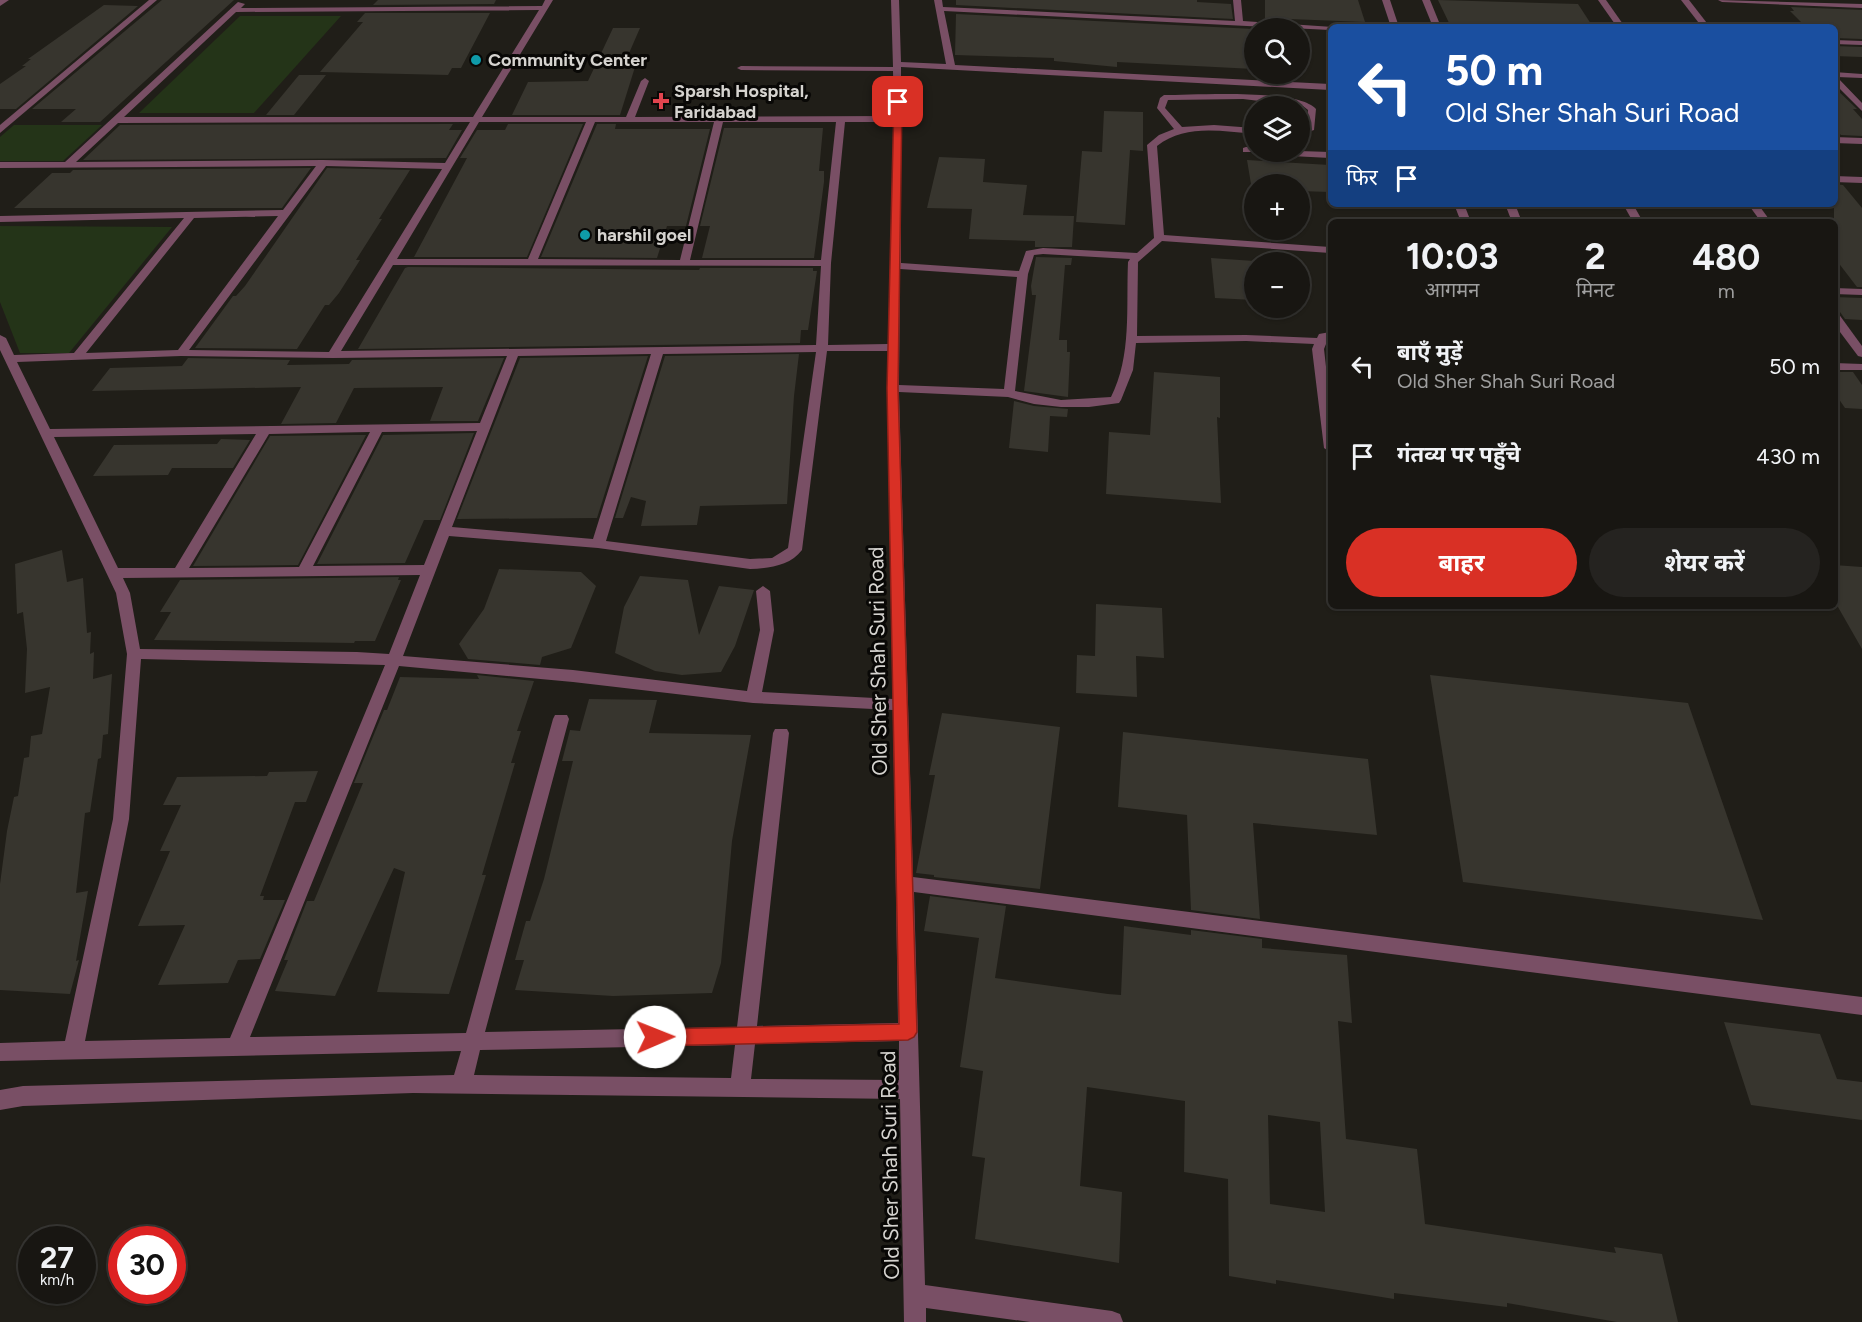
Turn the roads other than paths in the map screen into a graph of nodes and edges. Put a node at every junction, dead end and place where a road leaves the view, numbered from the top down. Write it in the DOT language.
graph roads {
  1 [pos="5,0"];
  2 [pos="153,0"];
  3 [pos="246,0"];
  4 [pos="458,0"];
  5 [pos="895,0"];
  6 [pos="938,0"];
  7 [pos="1237,0"];
  8 [pos="1386,0"];
  9 [pos="1425,0"];
  10 [pos="1602,0"];
  11 [pos="1685,0"];
  12 [pos="1722,0"];
  13 [pos="1842,3"];
  14 [pos="0,4"];
  15 [pos="546,4"];
  16 [pos="1862,6"];
  17 [pos="452,8"];
  18 [pos="940,9"];
  19 [pos="235,10"];
  20 [pos="1239,23"];
  21 [pos="1394,24"];
  22 [pos="1436,24"];
  23 [pos="1619,24"];
  24 [pos="1704,24"];
  25 [pos="1328,28"];
  26 [pos="1838,42"];
  27 [pos="1862,43"];
  28 [pos="897,67"];
  29 [pos="951,67"];
  30 [pos="741,68"];
  31 [pos="1838,76"];
  32 [pos="1862,76"];
  33 [pos="1163,78"];
  34 [pos="645,81"];
  35 [pos="1838,81"];
  36 [pos="1328,87"];
  37 [pos="1244,96"];
  38 [pos="1164,98"];
  39 [pos="1310,108"];
  40 [pos="1862,108"];
  41 [pos="841,119"];
  42 [pos="898,119"];
  43 [pos="116,120"];
  44 [pos="476,120"];
  45 [pos="591,120"];
  46 [pos="628,120"];
  47 [pos="719,120"];
  48 [pos="1179,129"];
  49 [pos="0,130"];
  50 [pos="1244,130"];
  51 [pos="1310,130"];
  52 [pos="1838,140"];
  53 [pos="1862,141"];
  54 [pos="1310,154"];
  55 [pos="1328,155"];
  56 [pos="323,163"];
  57 [pos="0,165"];
  58 [pos="67,165"];
  59 [pos="448,166"];
  60 [pos="1838,179"];
  61 [pos="1862,180"];
  62 [pos="286,213"];
  63 [pos="190,216"];
  64 [pos="0,219"];
  65 [pos="1159,238"];
  66 [pos="1328,250"];
  67 [pos="1137,256"];
  68 [pos="390,262"];
  69 [pos="532,262"];
  70 [pos="684,263"];
  71 [pos="826,263"];
  72 [pos="896,266"];
  73 [pos="1023,274"];
  74 [pos="1838,291"];
  75 [pos="1862,292"];
  76 [pos="1838,321"];
  77 [pos="0,338"];
  78 [pos="1325,338"];
  79 [pos="1130,340"];
  80 [pos="895,347"];
  81 [pos="822,348"];
  82 [pos="658,350"];
  83 [pos="514,352"];
  84 [pos="181,353"];
  85 [pos="1862,354"];
  86 [pos="333,355"];
  87 [pos="76,358"];
  88 [pos="10,359"];
  89 [pos="1838,366"];
  90 [pos="1862,367"];
  91 [pos="893,388"];
  92 [pos="1009,393"];
  93 [pos="1328,404"];
  94 [pos="485,427"];
  95 [pos="378,428"];
  96 [pos="265,430"];
  97 [pos="46,433"];
  98 [pos="445,531"];
  99 [pos="598,544"];
  100 [pos="429,570"];
  101 [pos="304,571"];
  102 [pos="113,573"];
  103 [pos="179,573"];
  104 [pos="763,591"];
  105 [pos="134,654"];
  106 [pos="394,660"];
  107 [pos="753,698"];
  108 [pos="900,705"];
  109 [pos="561,719"];
  110 [pos="781,733"];
  111 [pos="905,884"];
  112 [pos="1862,1006"];
  113 [pos="908,1032"];
  114 [pos="747,1035"];
  115 [pos="472,1041"];
  116 [pos="236,1047"];
  117 [pos="73,1050"];
  118 [pos="0,1052"];
  119 [pos="461,1085"];
  120 [pos="740,1088"];
  121 [pos="909,1090"];
  122 [pos="0,1100"];
  123 [pos="914,1295"];
  124 [pos="915,1322"];
  125 [pos="1112,1322"];
  1 -- 14 [label="street"];
  2 -- 49 [label="street"];
  3 -- 19 [label="street"];
  4 -- 17 [label="street"];
  5 -- 28 [label="street, Old Sher Shah Suri Road"];
  6 -- 18 [label="street"];
  7 -- 20 [label="street"];
  8 -- 21 [label="street"];
  9 -- 22 [label="street"];
  10 -- 23 [label="street"];
  11 -- 24 [label="street"];
  12 -- 13 [label="street"];
  13 -- 16 [label="street"];
  15 -- 17 [label="street"];
  15 -- 44 [label="street"];
  17 -- 19 [label="street"];
  18 -- 20 [label="street"];
  18 -- 29 [label="street"];
  19 -- 43 [label="street"];
  20 -- 25 [label="street"];
  26 -- 27 [label="street"];
  28 -- 29 [label="street"];
  28 -- 30 [label="street"];
  28 -- 42 [label="street, Old Sher Shah Suri Road"];
  29 -- 33 [label="street"];
  31 -- 32 [label="street"];
  33 -- 36 [label="street"];
  33 -- 38 [label="street"];
  34 -- 46 [label="street"];
  35 -- 40 [label="street"];
  37 -- 38 [label="street"];
  38 -- 48 [label="street"];
  39 -- 51 [label="street"];
  41 -- 42 [label="street"];
  41 -- 47 [label="street"];
  41 -- 71 [label="street"];
  42 -- 72 [label="street, Old Sher Shah Suri Road"];
  43 -- 44 [label="street"];
  43 -- 58 [label="street"];
  44 -- 45 [label="street"];
  44 -- 59 [label="street"];
  45 -- 46 [label="street"];
  45 -- 69 [label="street"];
  46 -- 47 [label="street"];
  47 -- 70 [label="street"];
  48 -- 50 [label="street"];
  48 -- 65 [label="street"];
  52 -- 53 [label="street"];
  54 -- 55 [label="street"];
  56 -- 58 [label="street"];
  56 -- 59 [label="street"];
  56 -- 62 [label="street"];
  57 -- 58 [label="street"];
  59 -- 68 [label="street"];
  60 -- 61 [label="street"];
  62 -- 63 [label="street"];
  62 -- 84 [label="street"];
  63 -- 64 [label="street"];
  63 -- 87 [label="street"];
  65 -- 66 [label="street"];
  65 -- 67 [label="street"];
  67 -- 73 [label="street"];
  67 -- 79 [label="street"];
  68 -- 69 [label="street"];
  68 -- 86 [label="street"];
  69 -- 70 [label="street"];
  70 -- 71 [label="street"];
  71 -- 81 [label="street"];
  72 -- 73 [label="street"];
  72 -- 80 [label="street, Old Sher Shah Suri Road"];
  73 -- 92 [label="street"];
  74 -- 75 [label="street"];
  76 -- 85 [label="street"];
  77 -- 88 [label="street"];
  78 -- 79 [label="street"];
  78 -- 93 [label="street"];
  79 -- 92 [label="street"];
  80 -- 81 [label="street"];
  80 -- 91 [label="street, Old Sher Shah Suri Road"];
  81 -- 82 [label="street"];
  81 -- 99 [label="street"];
  82 -- 83 [label="street"];
  82 -- 99 [label="street"];
  83 -- 86 [label="street"];
  83 -- 94 [label="street"];
  84 -- 86 [label="street"];
  84 -- 87 [label="street"];
  87 -- 88 [label="street"];
  88 -- 97 [label="street"];
  89 -- 90 [label="street"];
  91 -- 92 [label="street"];
  91 -- 108 [label="street, Old Sher Shah Suri Road"];
  94 -- 95 [label="street"];
  94 -- 98 [label="street"];
  95 -- 96 [label="street"];
  95 -- 101 [label="street"];
  96 -- 97 [label="street"];
  96 -- 103 [label="street"];
  97 -- 102 [label="street"];
  98 -- 99 [label="street"];
  98 -- 100 [label="street"];
  100 -- 101 [label="street"];
  100 -- 106 [label="street"];
  101 -- 103 [label="street"];
  102 -- 103 [label="street"];
  102 -- 105 [label="street"];
  104 -- 107 [label="street"];
  105 -- 106 [label="street"];
  105 -- 117 [label="street"];
  106 -- 107 [label="street"];
  106 -- 116 [label="street"];
  107 -- 108 [label="street"];
  108 -- 111 [label="street, Old Sher Shah Suri Road"];
  109 -- 115 [label="street"];
  110 -- 114 [label="street"];
  111 -- 112 [label="street"];
  111 -- 113 [label="street, Old Sher Shah Suri Road"];
  113 -- 114 [label="street"];
  113 -- 121 [label="street, Old Sher Shah Suri Road"];
  114 -- 115 [label="street"];
  114 -- 120 [label="street"];
  115 -- 116 [label="street"];
  115 -- 119 [label="street"];
  116 -- 117 [label="street"];
  117 -- 118 [label="street"];
  119 -- 120 [label="street"];
  119 -- 122 [label="street"];
  120 -- 121 [label="street"];
  121 -- 123 [label="street, Old Sher Shah Suri Road"];
  123 -- 124 [label="street, Old Sher Shah Suri Road"];
  123 -- 125 [label="street"];
}
